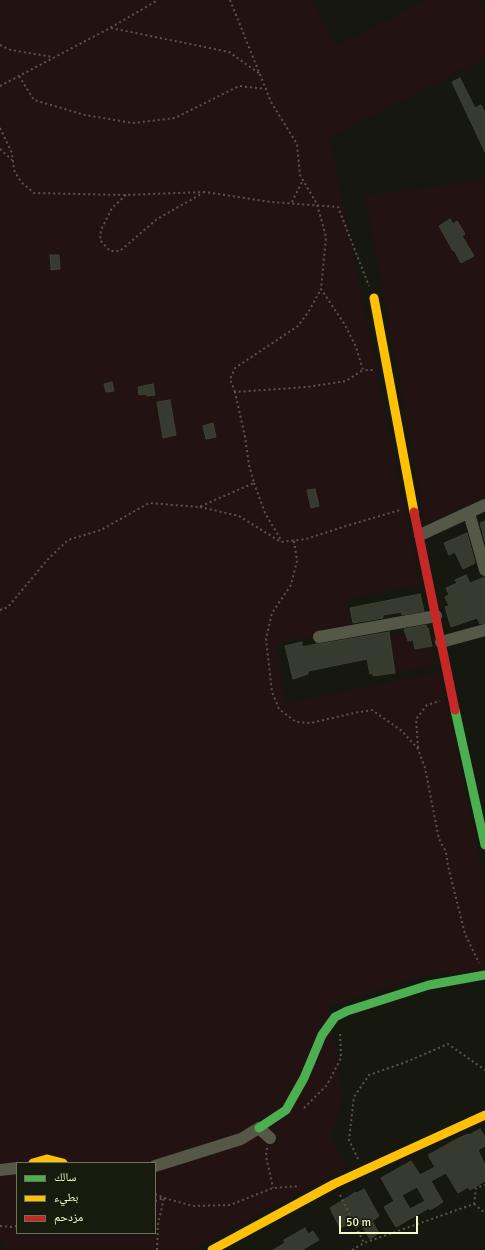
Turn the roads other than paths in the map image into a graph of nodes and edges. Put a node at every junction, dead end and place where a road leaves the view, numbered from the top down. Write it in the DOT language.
graph roads {
  1 [pos="374,298"];
  2 [pos="485,505"];
  3 [pos="469,513"];
  4 [pos="420,535"];
  5 [pos="485,570"];
  6 [pos="436,616"];
  7 [pos="485,630"];
  8 [pos="319,637"];
  9 [pos="441,642"];
  10 [pos="485,845"];
  11 [pos="485,975"];
  12 [pos="485,1115"];
  13 [pos="260,1128"];
  14 [pos="270,1138"];
  15 [pos="37,1162"];
  16 [pos="59,1162"];
  17 [pos="156,1166"];
  18 [pos="16,1168"];
  19 [pos="0,1170"];
  20 [pos="212,1250"];
  1 -- 4 [label="street"];
  2 -- 3 [label="street"];
  3 -- 4 [label="street"];
  3 -- 5 [label="street"];
  4 -- 6 [label="street"];
  6 -- 8 [label="street"];
  6 -- 9 [label="street"];
  7 -- 9 [label="street"];
  9 -- 10 [label="street"];
  11 -- 13 [label="street"];
  12 -- 20 [label="street"];
  13 -- 14 [label="street"];
  13 -- 17 [label="street"];
  15 -- 16 [label="street"];
  18 -- 19 [label="street"];
}
